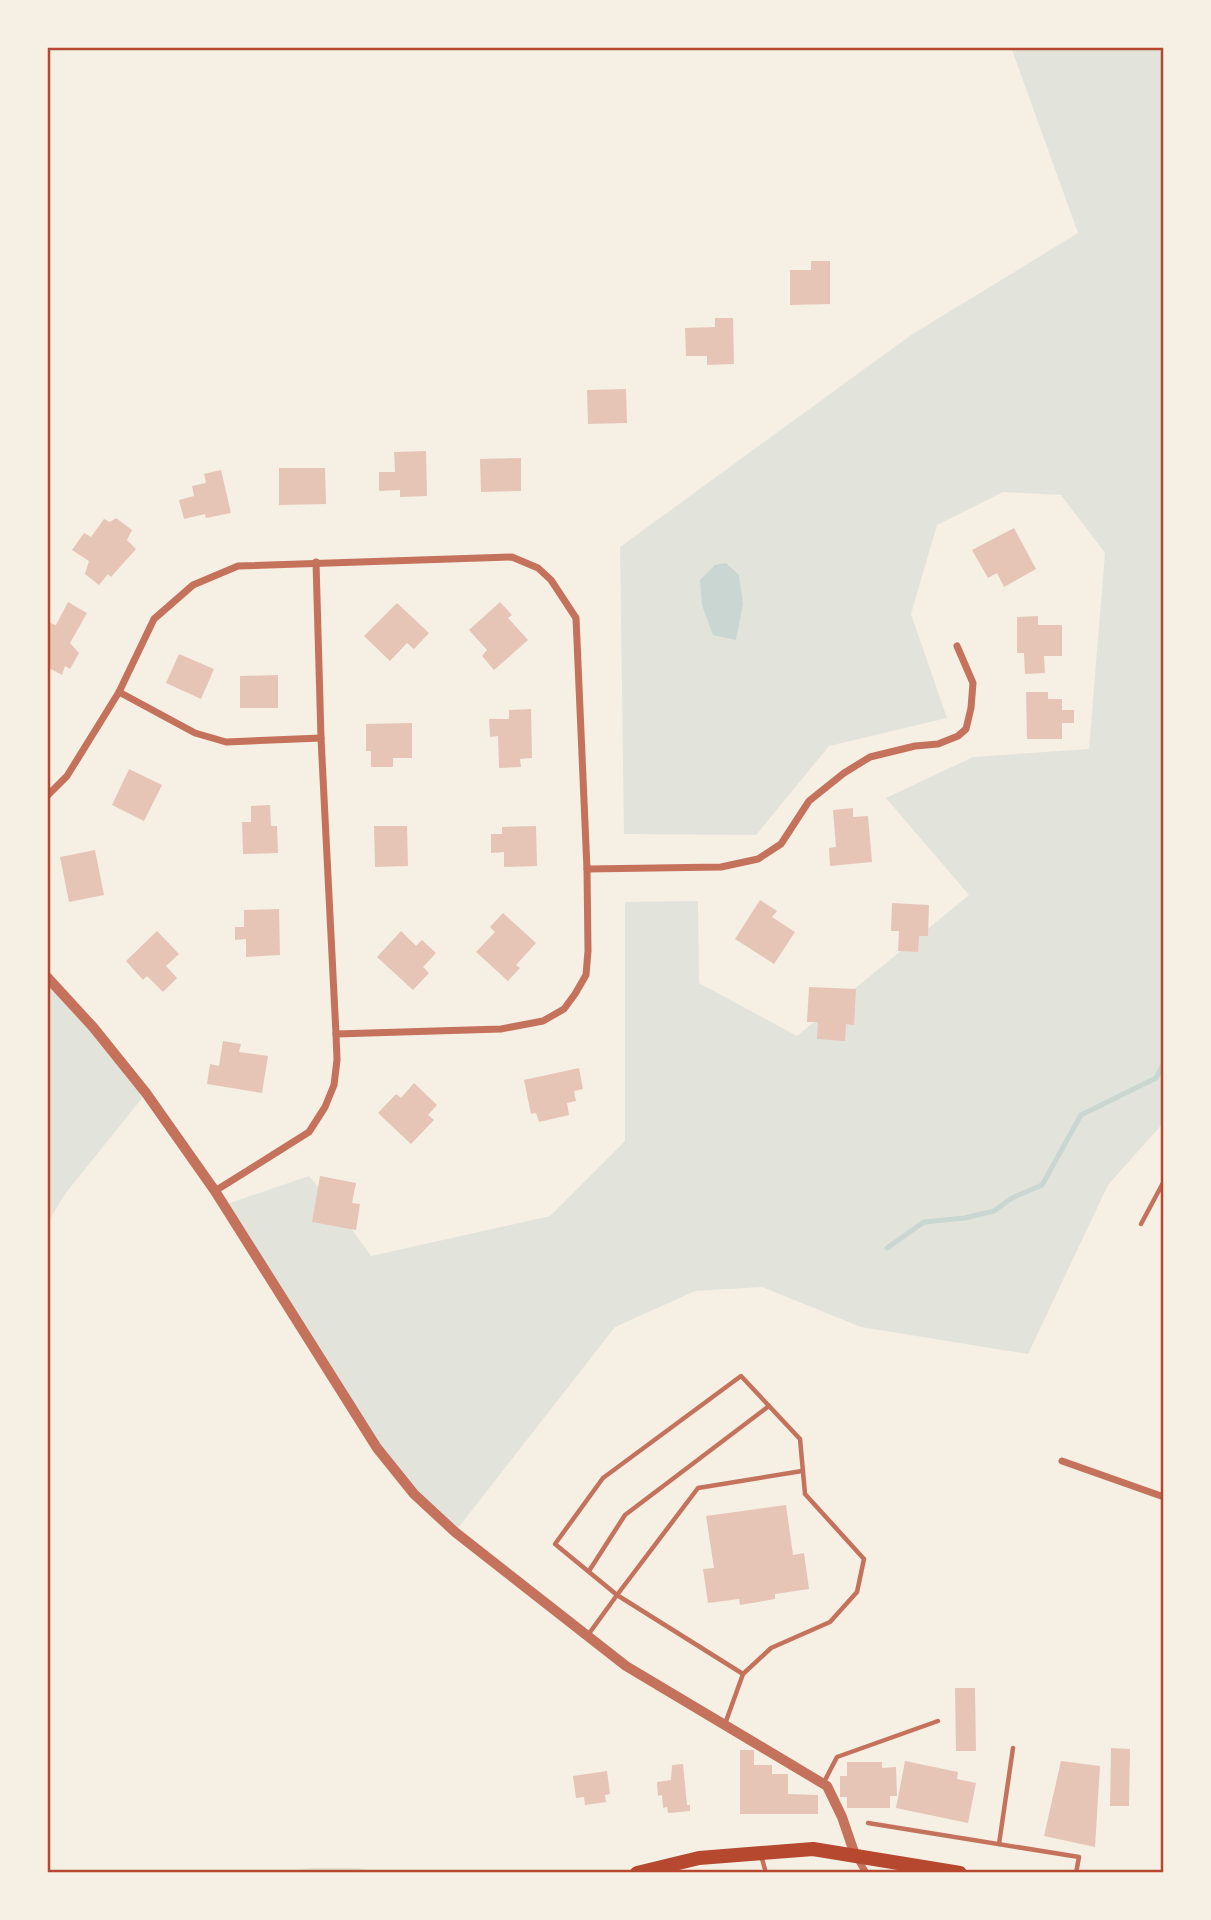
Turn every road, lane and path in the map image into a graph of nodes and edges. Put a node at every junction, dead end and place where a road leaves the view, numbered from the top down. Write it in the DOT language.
graph roads {
  1 [pos="316,562"];
  2 [pos="957,646"];
  3 [pos="119,692"];
  4 [pos="321,738"];
  5 [pos="47,796"];
  6 [pos="587,869"];
  7 [pos="47,977"];
  8 [pos="336,1034"];
  9 [pos="1164,1181"];
  10 [pos="215,1191"];
  11 [pos="1141,1224"];
  12 [pos="770,1406"];
  13 [pos="1062,1461"];
  14 [pos="802,1471"];
  15 [pos="1164,1497"];
  16 [pos="589,1571"];
  17 [pos="617,1595"];
  18 [pos="587,1636"];
  19 [pos="743,1674"];
  20 [pos="938,1721"];
  21 [pos="725,1725"];
  22 [pos="1013,1748"];
  23 [pos="823,1783"];
  24 [pos="869,1823"];
  25 [pos="999,1844"];
  26 [pos="760,1854"];
  27 [pos="855,1855"];
  28 [pos="653,1870"];
  29 [pos="637,1873"];
  30 [pos="766,1873"];
  31 [pos="866,1873"];
  32 [pos="960,1873"];
  33 [pos="1076,1873"];
  1 -- 3 [label="street"];
  1 -- 4 [label="street"];
  1 -- 6 [label="street"];
  2 -- 6 [label="street"];
  3 -- 4 [label="street"];
  3 -- 5 [label="street"];
  4 -- 8 [label="street"];
  6 -- 8 [label="street"];
  7 -- 10 [label="street"];
  8 -- 10 [label="street"];
  9 -- 11 [label="lane"];
  10 -- 18 [label="street"];
  12 -- 14 [label="lane"];
  12 -- 16 [label="lane"];
  12 -- 16 [label="lane"];
  13 -- 15 [label="street"];
  14 -- 17 [label="lane"];
  14 -- 19 [label="lane"];
  16 -- 17 [label="lane"];
  17 -- 18 [label="lane"];
  17 -- 19 [label="lane"];
  18 -- 21 [label="street"];
  19 -- 21 [label="lane"];
  20 -- 23 [label="lane"];
  21 -- 23 [label="street"];
  22 -- 25 [label="lane"];
  23 -- 27 [label="street"];
  24 -- 25 [label="lane"];
  25 -- 33 [label="lane"];
  26 -- 27 [label="main road"];
  26 -- 28 [label="main road"];
  26 -- 30 [label="lane"];
  27 -- 31 [label="street"];
  27 -- 32 [label="main road"];
  28 -- 29 [label="main road"];
}
